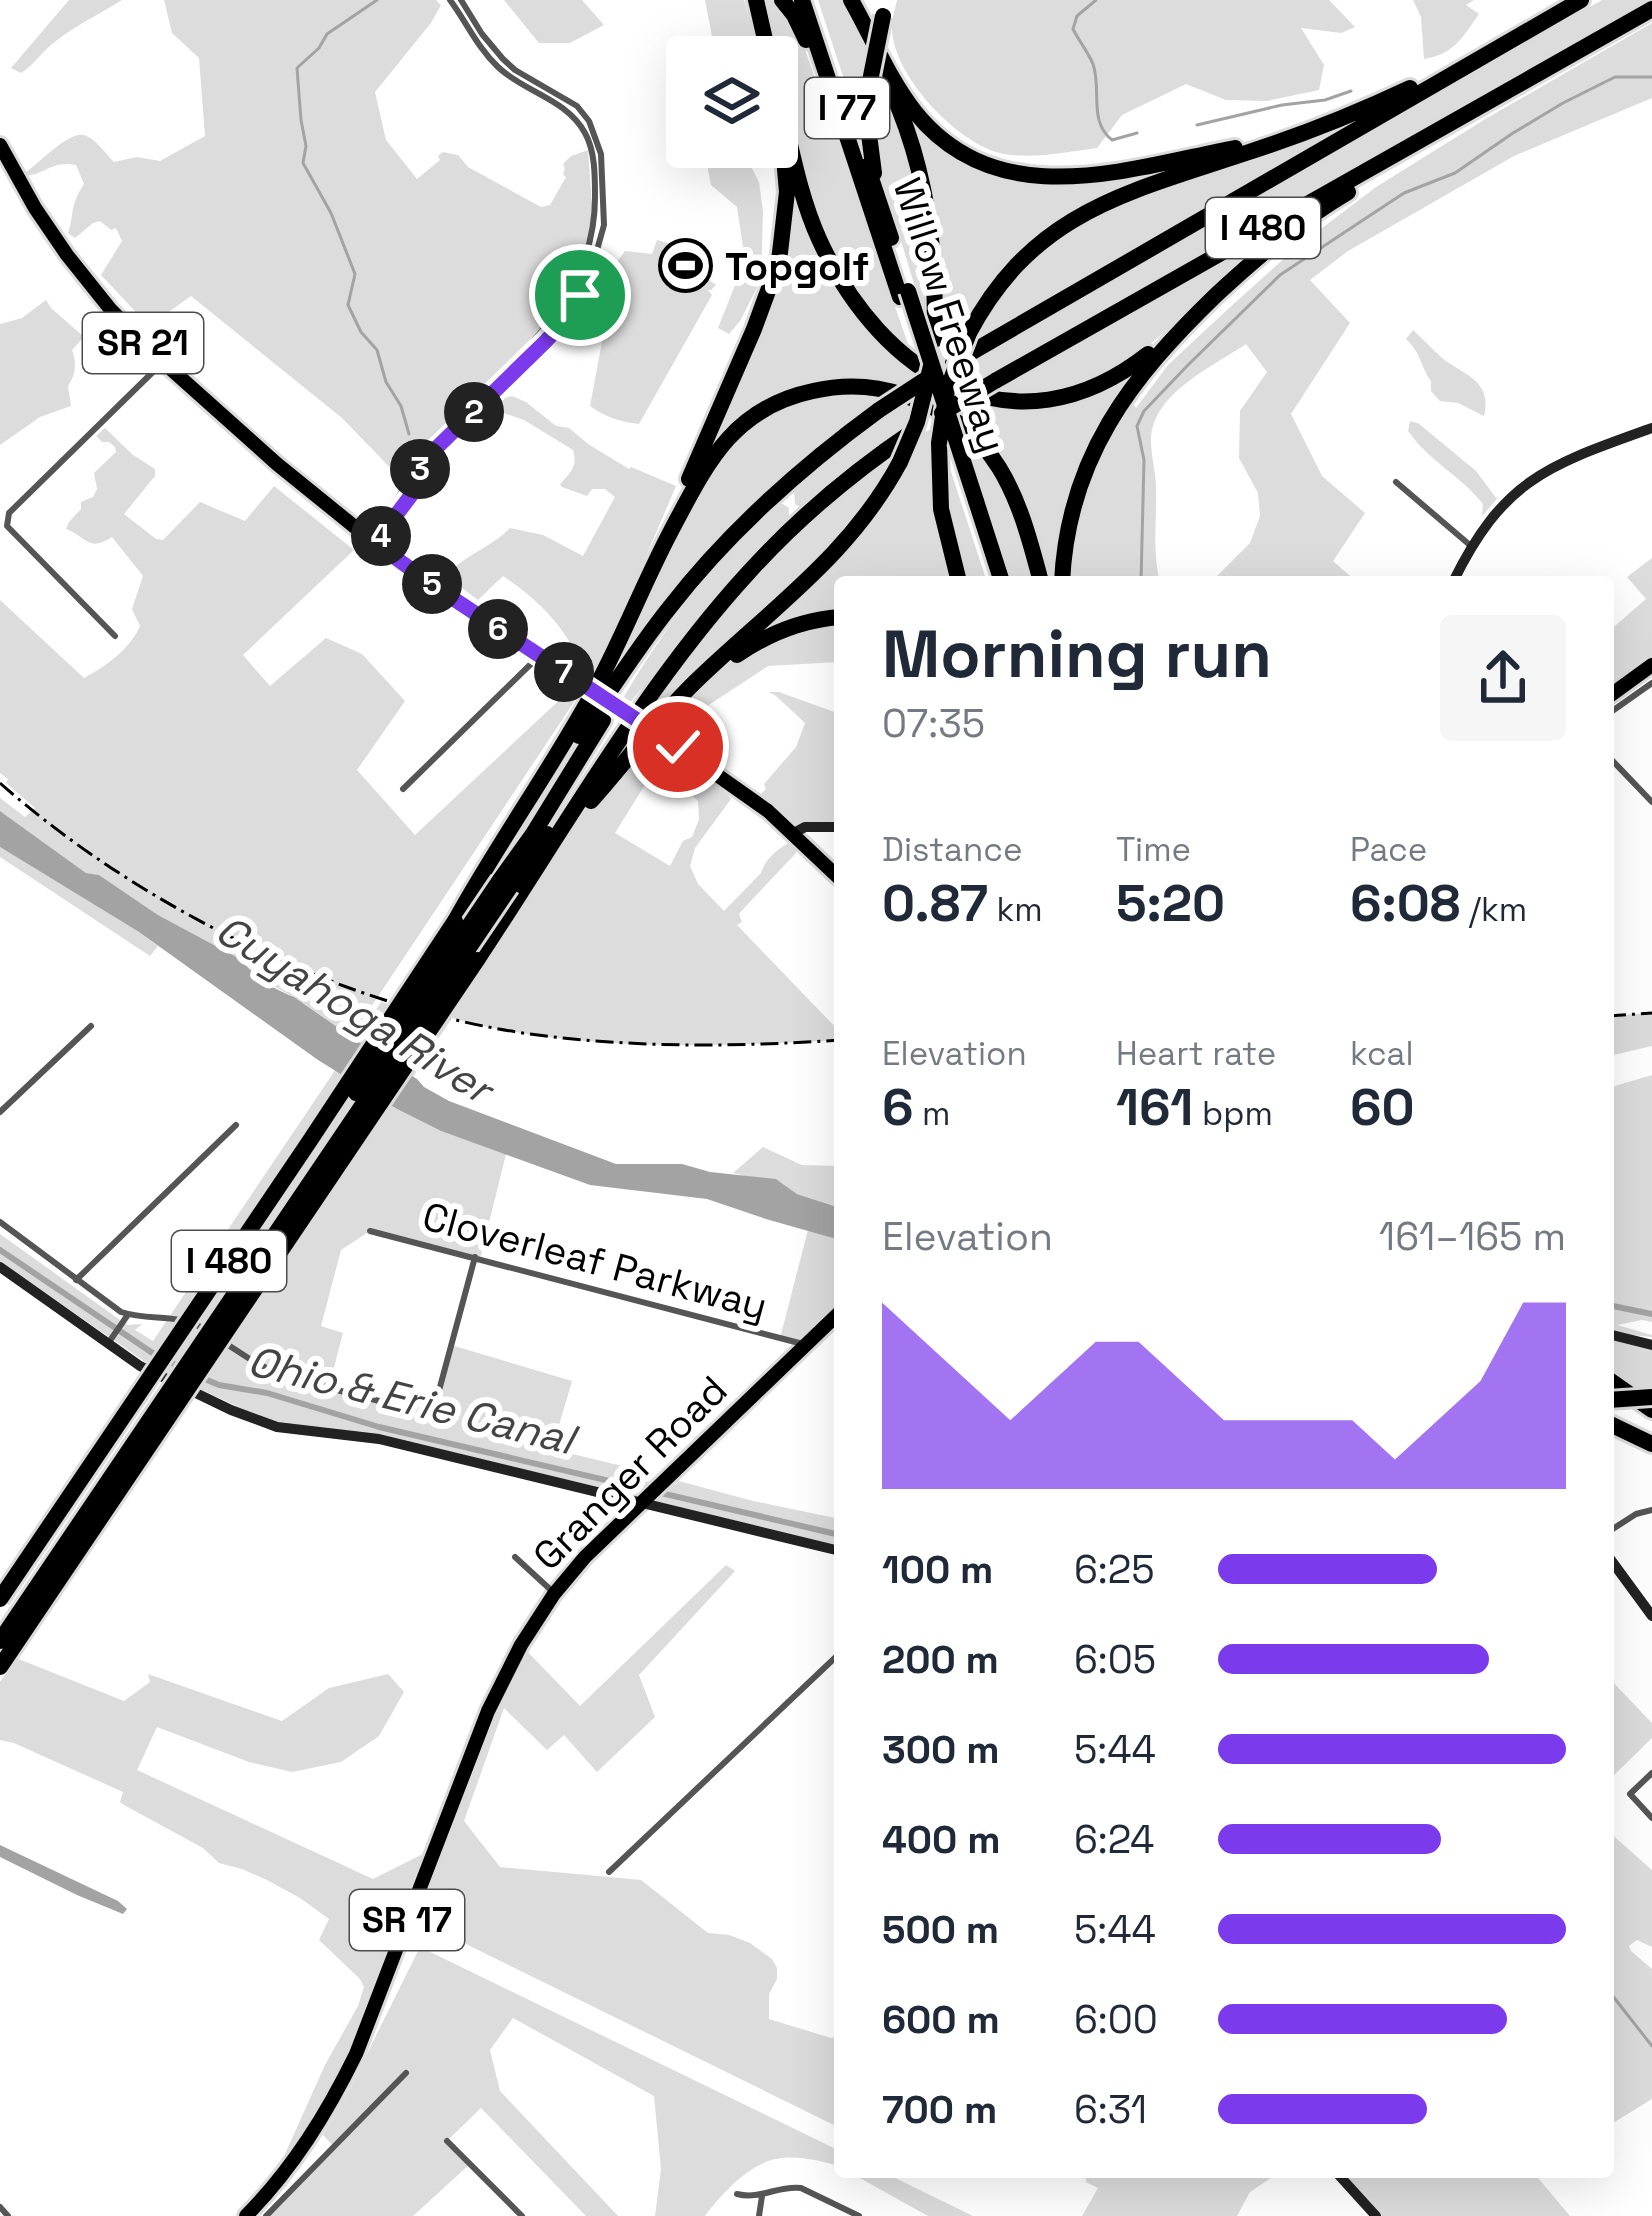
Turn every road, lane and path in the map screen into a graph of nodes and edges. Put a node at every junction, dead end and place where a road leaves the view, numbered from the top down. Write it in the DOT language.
graph roads {
  1 [pos="450,0"];
  2 [pos="461,0"];
  3 [pos="756,0"];
  4 [pos="782,0"];
  5 [pos="802,0"];
  6 [pos="812,0"];
  7 [pos="1581,0"];
  8 [pos="852,3"];
  9 [pos="883,8"];
  10 [pos="1652,9"];
  11 [pos="765,36"];
  12 [pos="1518,36"];
  13 [pos="1533,76"];
  14 [pos="1346,116"];
  15 [pos="589,130"];
  16 [pos="844,134"];
  17 [pos="0,145"];
  18 [pos="598,168"];
  19 [pos="785,168"];
  20 [pos="797,168"];
  21 [pos="884,215"];
  22 [pos="904,294"];
  23 [pos="1199,312"];
  24 [pos="163,362"];
  25 [pos="1652,428"];
  26 [pos="1396,482"];
  27 [pos="972,504"];
  28 [pos="371,540"];
  29 [pos="1471,546"];
  30 [pos="660,550"];
  31 [pos="958,576"];
  32 [pos="990,576"];
  33 [pos="1000,576"];
  34 [pos="1039,576"];
  35 [pos="1062,576"];
  36 [pos="1456,576"];
  37 [pos="834,618"];
  38 [pos="115,636"];
  39 [pos="687,646"];
  40 [pos="539,656"];
  41 [pos="1652,660"];
  42 [pos="1652,683"];
  43 [pos="1614,688"];
  44 [pos="1614,710"];
  45 [pos="647,736"];
  46 [pos="1614,762"];
  47 [pos="404,789"];
  48 [pos="1652,802"];
  49 [pos="570,818"];
  50 [pos="834,827"];
  51 [pos="794,833"];
  52 [pos="834,872"];
  53 [pos="500,881"];
  54 [pos="91,1026"];
  55 [pos="0,1112"];
  56 [pos="236,1125"];
  57 [pos="0,1222"];
  58 [pos="370,1231"];
  59 [pos="475,1257"];
  60 [pos="0,1267"];
  61 [pos="76,1280"];
  62 [pos="128,1315"];
  63 [pos="834,1318"];
  64 [pos="115,1333"];
  65 [pos="1614,1336"];
  66 [pos="806,1344"];
  67 [pos="1652,1345"];
  68 [pos="1614,1383"];
  69 [pos="1614,1396"];
  70 [pos="1652,1397"];
  71 [pos="1614,1400"];
  72 [pos="1652,1409"];
  73 [pos="1652,1422"];
  74 [pos="1614,1426"];
  75 [pos="1652,1444"];
  76 [pos="647,1495"];
  77 [pos="1652,1510"];
  78 [pos="1614,1528"];
  79 [pos="834,1549"];
  80 [pos="515,1557"];
  81 [pos="1614,1564"];
  82 [pos="554,1594"];
  83 [pos="0,1599"];
  84 [pos="1652,1616"];
  85 [pos="0,1625"];
  86 [pos="0,1641"];
  87 [pos="834,1659"];
  88 [pos="0,1667"];
  89 [pos="1652,1773"];
  90 [pos="1652,1817"];
  91 [pos="609,1872"];
  92 [pos="406,2073"];
  93 [pos="447,2141"];
  94 [pos="1341,2178"];
  95 [pos="737,2194"];
  96 [pos="762,2196"];
  97 [pos="0,2207"];
  98 [pos="8,2216"];
  99 [pos="245,2216"];
  100 [pos="266,2216"];
  101 [pos="521,2216"];
  102 [pos="759,2216"];
  103 [pos="859,2216"];
  104 [pos="1376,2216"];
  1 -- 15 [label="street"];
  2 -- 15 [label="street"];
  3 -- 11 [label="highway"];
  4 -- 16 [label="highway"];
  5 -- 16 [label="highway, Willow Freeway / I 77"];
  6 -- 21 [label="highway, Willow Freeway / I 77"];
  7 -- 12 [label="highway, I 480"];
  8 -- 14 [label="highway"];
  8 -- 45 [label="highway, bridge"];
  9 -- 21 [label="highway, bridge"];
  10 -- 13 [label="highway, I 480"];
  12 -- 14 [label="highway"];
  12 -- 53 [label="highway, I 480, bridge"];
  13 -- 23 [label="highway"];
  13 -- 39 [label="highway, I 480, bridge"];
  14 -- 31 [label="highway, bridge"];
  15 -- 18 [label="street"];
  16 -- 22 [label="highway, Willow Freeway / I 77"];
  17 -- 24 [label="main road, SR 21"];
  18 -- 28 [label="street"];
  18 -- 28 [label="street"];
  19 -- 30 [label="highway"];
  20 -- 23 [label="highway"];
  21 -- 22 [label="highway, Willow Freeway / I 77"];
  22 -- 27 [label="highway, Willow Freeway / I 77, bridge"];
  23 -- 35 [label="highway"];
  24 -- 28 [label="main road, SR 21"];
  24 -- 38 [label="street"];
  25 -- 29 [label="street"];
  26 -- 29 [label="street"];
  27 -- 32 [label="highway, Willow Freeway / I 77"];
  27 -- 33 [label="highway, Willow Freeway / I 77"];
  28 -- 40 [label="main road, SR 21"];
  29 -- 36 [label="street"];
  30 -- 34 [label="highway"];
  30 -- 53 [label="highway"];
  37 -- 45 [label="highway"];
  39 -- 49 [label="highway, I 480"];
  39 -- 53 [label="highway"];
  40 -- 47 [label="street"];
  40 -- 51 [label="main road, SR 21, bridge"];
  41 -- 43 [label="main road"];
  42 -- 44 [label="street"];
  45 -- 49 [label="highway"];
  46 -- 48 [label="street"];
  49 -- 53 [label="highway, I 480"];
  50 -- 51 [label="street"];
  51 -- 52 [label="main road, SR 21"];
  53 -- 83 [label="highway, I 480, bridge"];
  53 -- 85 [label="highway, bridge"];
  53 -- 86 [label="highway, bridge"];
  53 -- 88 [label="highway, I 480, bridge"];
  54 -- 55 [label="street"];
  56 -- 61 [label="street"];
  57 -- 61 [label="street"];
  58 -- 59 [label="street, Cloverleaf Parkway"];
  59 -- 62 [label="street"];
  59 -- 66 [label="street, Cloverleaf Parkway"];
  60 -- 64 [label="street"];
  61 -- 62 [label="street"];
  62 -- 64 [label="street"];
  63 -- 66 [label="main road, Granger Road / SR 17"];
  64 -- 76 [label="street"];
  65 -- 67 [label="street"];
  66 -- 76 [label="main road, Granger Road / SR 17"];
  68 -- 72 [label="highway"];
  69 -- 70 [label="highway, bridge"];
  71 -- 73 [label="highway"];
  74 -- 75 [label="highway"];
  76 -- 79 [label="street"];
  76 -- 82 [label="main road, Granger Road / SR 17"];
  77 -- 78 [label="street"];
  80 -- 82 [label="street"];
  81 -- 84 [label="street"];
  82 -- 99 [label="main road, Granger Road / SR 17"];
  87 -- 91 [label="street"];
  89 -- 90 [label="street"];
  92 -- 100 [label="street"];
  93 -- 101 [label="street"];
  94 -- 104 [label="street"];
  95 -- 96 [label="street"];
  96 -- 102 [label="street"];
  96 -- 103 [label="street"];
  97 -- 98 [label="street"];
}
